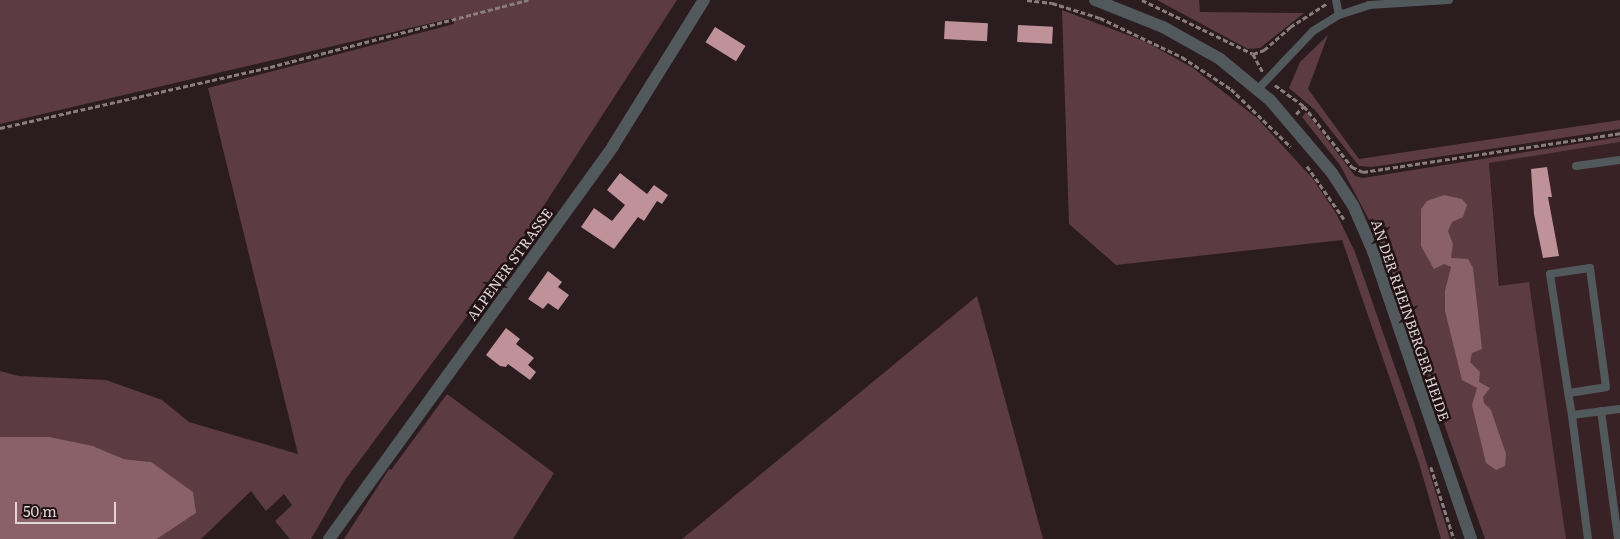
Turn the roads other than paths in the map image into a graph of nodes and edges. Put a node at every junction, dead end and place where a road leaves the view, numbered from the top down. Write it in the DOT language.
graph roads {
  1 [pos="704,0"];
  2 [pos="1094,0"];
  3 [pos="1336,0"];
  4 [pos="1449,0"];
  5 [pos="1339,14"];
  6 [pos="1258,89"];
  7 [pos="1620,160"];
  8 [pos="1576,166"];
  9 [pos="1569,393"];
  10 [pos="1620,409"];
  11 [pos="1602,411"];
  12 [pos="1572,415"];
  13 [pos="330,539"];
  14 [pos="1471,539"];
  15 [pos="1588,539"];
  16 [pos="1618,539"];
  1 -- 13 [label="street, ALPENER STRASSE"];
  2 -- 6 [label="street, AN DER RHEINBERGER HEIDE"];
  3 -- 5 [label="lane"];
  4 -- 5 [label="lane"];
  5 -- 6 [label="lane"];
  6 -- 14 [label="street, AN DER RHEINBERGER HEIDE"];
  7 -- 8 [label="lane"];
  9 -- 9 [label="lane"];
  9 -- 12 [label="lane"];
  10 -- 11 [label="lane"];
  11 -- 12 [label="lane"];
  11 -- 16 [label="lane"];
  12 -- 15 [label="lane"];
}
